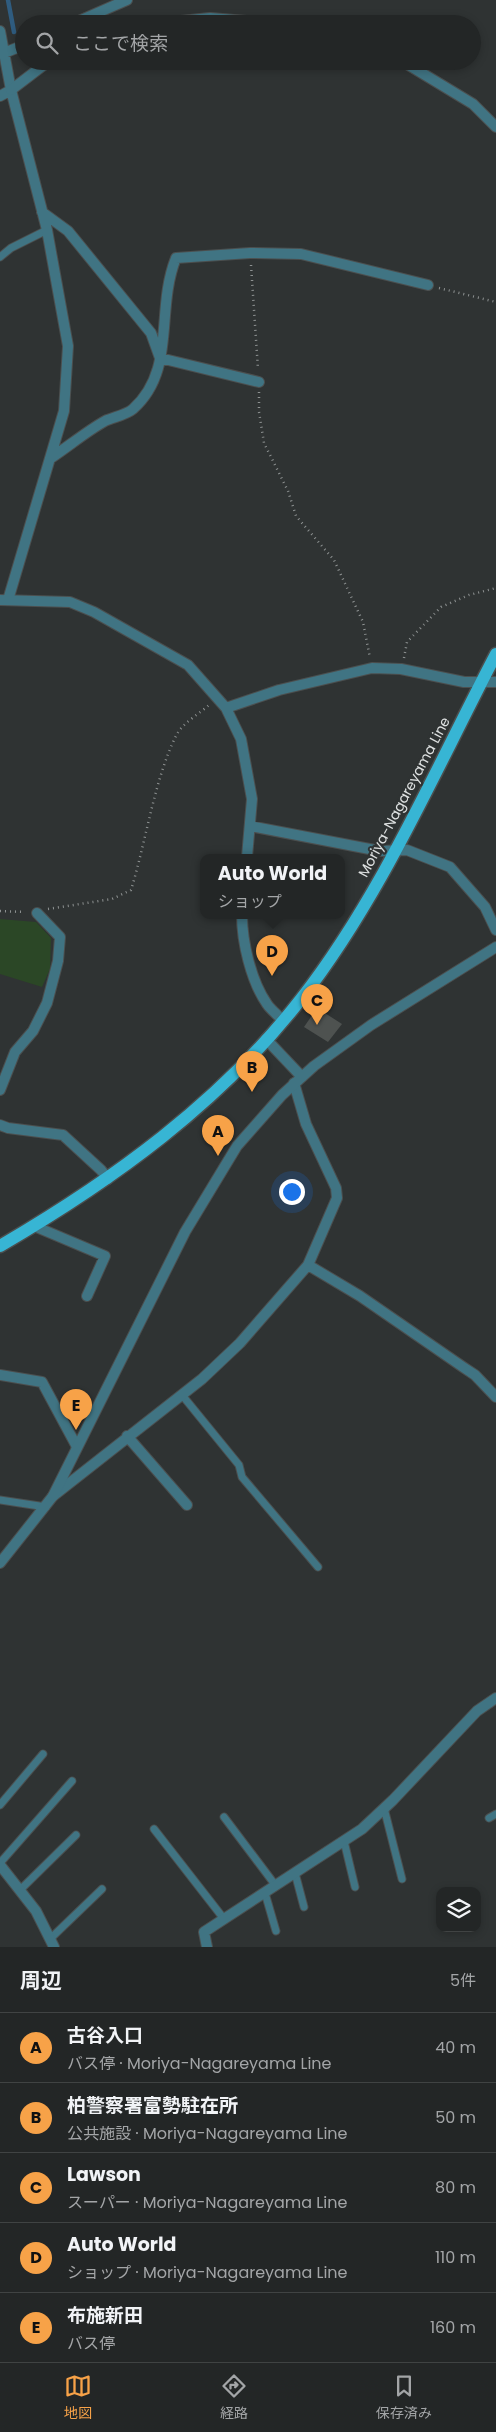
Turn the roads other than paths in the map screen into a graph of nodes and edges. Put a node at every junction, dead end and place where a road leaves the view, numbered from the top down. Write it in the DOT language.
graph roads {
  1 [pos="127,0"];
  2 [pos="93,15"];
  3 [pos="0,31"];
  4 [pos="15,49"];
  5 [pos="4,53"];
  6 [pos="37,70"];
  7 [pos="417,70"];
  8 [pos="10,90"];
  9 [pos="0,96"];
  10 [pos="496,128"];
  11 [pos="42,212"];
  12 [pos="48,230"];
  13 [pos="0,257"];
  14 [pos="428,285"];
  15 [pos="160,358"];
  16 [pos="258,382"];
  17 [pos="51,458"];
  18 [pos="4,600"];
  19 [pos="496,654"];
  20 [pos="482,682"];
  21 [pos="496,682"];
  22 [pos="226,708"];
  23 [pos="250,826"];
  24 [pos="394,851"];
  25 [pos="247,854"];
  26 [pos="37,913"];
  27 [pos="242,919"];
  28 [pos="496,930"];
  29 [pos="496,947"];
  30 [pos="283,1020"];
  31 [pos="266,1039"];
  32 [pos="298,1080"];
  33 [pos="0,1090"];
  34 [pos="0,1125"];
  35 [pos="108,1179"];
  36 [pos="34,1226"];
  37 [pos="0,1246"];
  38 [pos="308,1266"];
  39 [pos="87,1296"];
  40 [pos="0,1375"];
  41 [pos="182,1395"];
  42 [pos="496,1398"];
  43 [pos="127,1436"];
  44 [pos="77,1447"];
  45 [pos="53,1496"];
  46 [pos="0,1500"];
  47 [pos="187,1505"];
  48 [pos="46,1507"];
  49 [pos="0,1563"];
  50 [pos="318,1567"];
  51 [pos="496,1698"];
  52 [pos="43,1754"];
  53 [pos="72,1781"];
  54 [pos="0,1805"];
  55 [pos="384,1808"];
  56 [pos="224,1817"];
  57 [pos="154,1829"];
  58 [pos="76,1835"];
  59 [pos="344,1841"];
  60 [pos="0,1864"];
  61 [pos="295,1874"];
  62 [pos="402,1879"];
  63 [pos="276,1886"];
  64 [pos="355,1887"];
  65 [pos="21,1889"];
  66 [pos="102,1889"];
  67 [pos="265,1893"];
  68 [pos="304,1907"];
  69 [pos="224,1919"];
  70 [pos="276,1932"];
  71 [pos="52,1943"];
  72 [pos="207,1947"];
  1 -- 2 [label="street"];
  3 -- 5 [label="street"];
  4 -- 5 [label="street"];
  5 -- 8 [label="street"];
  6 -- 8 [label="street"];
  7 -- 10 [label="street"];
  8 -- 9 [label="street"];
  8 -- 11 [label="street"];
  11 -- 12 [label="street"];
  11 -- 15 [label="street"];
  12 -- 13 [label="lane"];
  12 -- 17 [label="street"];
  14 -- 15 [label="street"];
  15 -- 16 [label="street"];
  15 -- 17 [label="street"];
  17 -- 18 [label="street"];
  18 -- 22 [label="street"];
  19 -- 20 [label="main road, Moriya-Nagareyama Line"];
  20 -- 21 [label="street"];
  20 -- 22 [label="street"];
  20 -- 24 [label="main road, Moriya-Nagareyama Line"];
  22 -- 23 [label="street"];
  23 -- 24 [label="street"];
  23 -- 25 [label="street"];
  24 -- 28 [label="street"];
  24 -- 30 [label="main road, Moriya-Nagareyama Line"];
  26 -- 33 [label="street"];
  27 -- 30 [label="street"];
  29 -- 32 [label="street"];
  30 -- 31 [label="main road, Moriya-Nagareyama Line"];
  31 -- 32 [label="street"];
  31 -- 35 [label="main road, Moriya-Nagareyama Line"];
  32 -- 38 [label="street"];
  32 -- 44 [label="street"];
  34 -- 35 [label="street"];
  35 -- 36 [label="main road, Moriya-Nagareyama Line"];
  36 -- 37 [label="main road, Moriya-Nagareyama Line"];
  36 -- 39 [label="street"];
  38 -- 41 [label="street"];
  38 -- 42 [label="street"];
  40 -- 44 [label="street"];
  41 -- 43 [label="street"];
  41 -- 50 [label="lane"];
  43 -- 45 [label="street"];
  43 -- 47 [label="street"];
  44 -- 45 [label="street"];
  45 -- 48 [label="street"];
  46 -- 48 [label="lane"];
  48 -- 49 [label="street"];
  51 -- 55 [label="street"];
  52 -- 54 [label="lane"];
  53 -- 60 [label="lane"];
  55 -- 59 [label="street"];
  55 -- 62 [label="lane"];
  56 -- 63 [label="lane"];
  57 -- 69 [label="lane"];
  58 -- 65 [label="lane"];
  59 -- 61 [label="street"];
  59 -- 64 [label="lane"];
  60 -- 65 [label="street"];
  61 -- 63 [label="street"];
  61 -- 68 [label="lane"];
  63 -- 67 [label="street"];
  65 -- 71 [label="street"];
  66 -- 71 [label="lane"];
  67 -- 69 [label="street"];
  67 -- 70 [label="lane"];
  69 -- 72 [label="street"];
}
